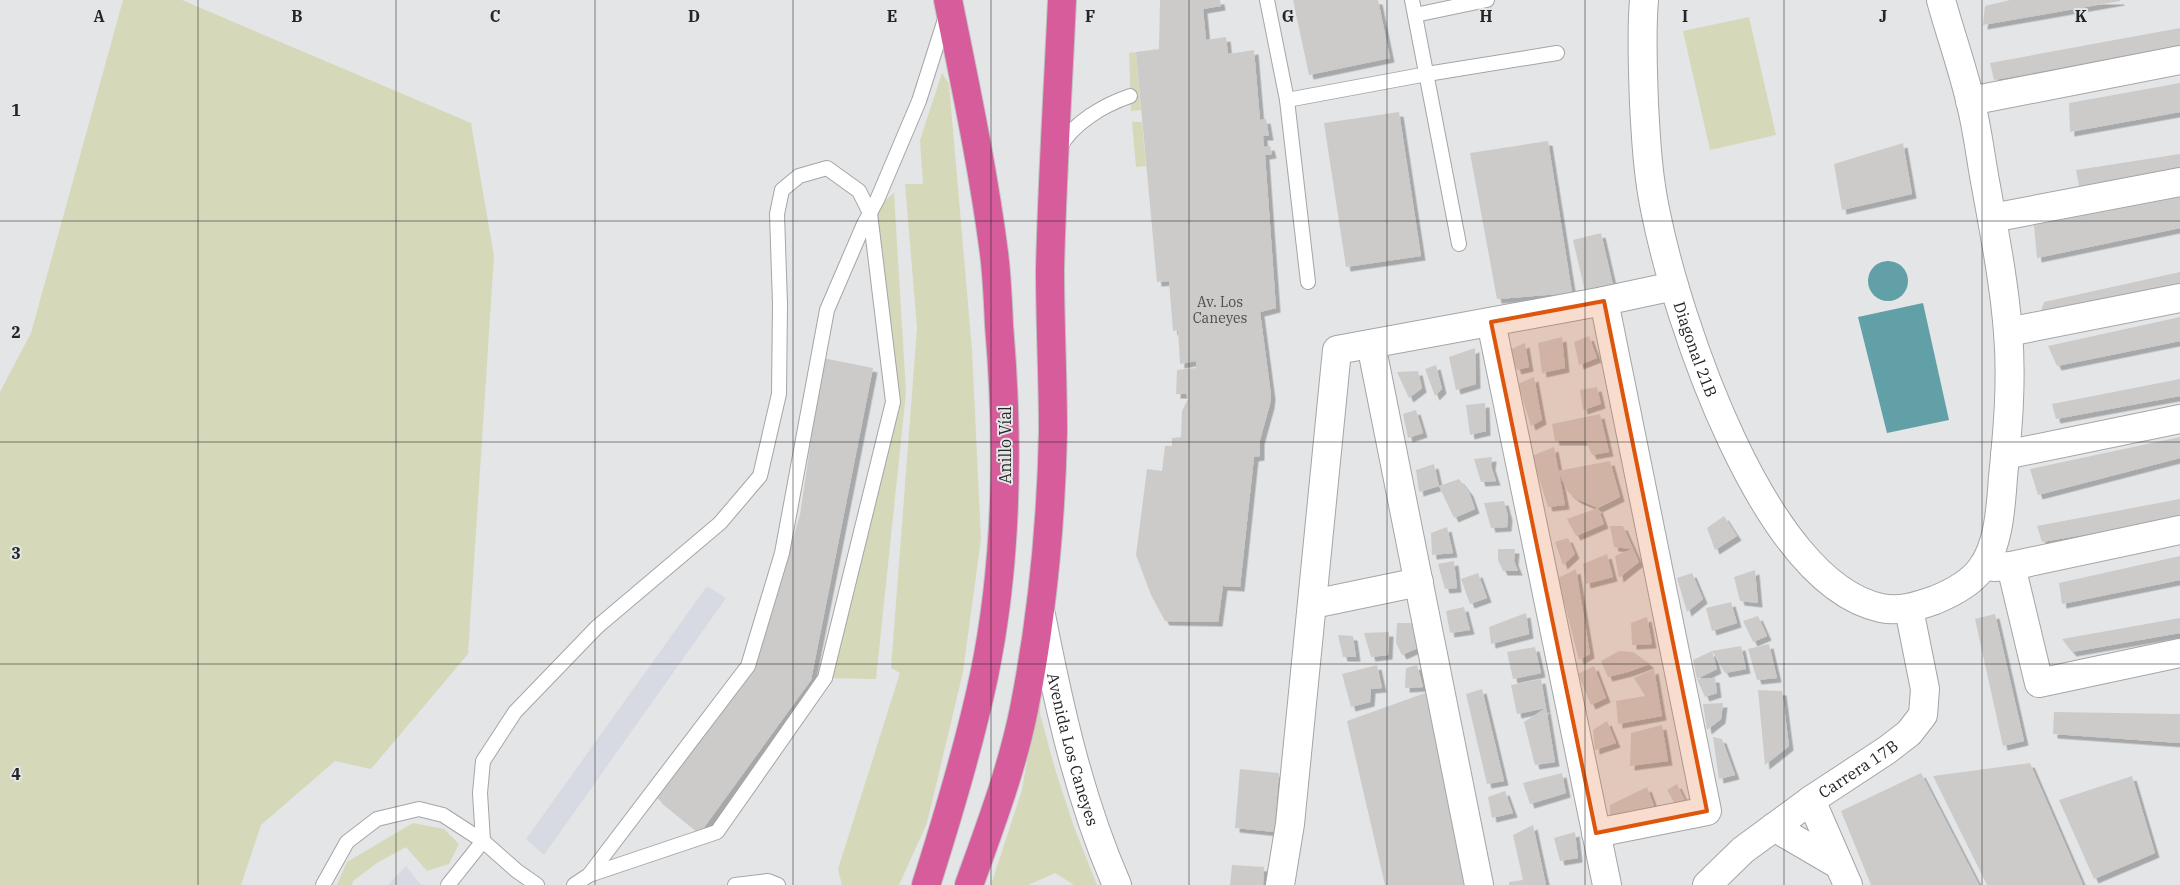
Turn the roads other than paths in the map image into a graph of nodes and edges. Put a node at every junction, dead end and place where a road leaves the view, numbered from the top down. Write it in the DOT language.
graph roads {
  1 [pos="1043,0"];
  2 [pos="1062,0"];
  3 [pos="1267,0"];
  4 [pos="1412,0"];
  5 [pos="1488,0"];
  6 [pos="1644,0"];
  7 [pos="1941,0"];
  8 [pos="954,2"];
  9 [pos="1415,15"];
  10 [pos="1557,53"];
  11 [pos="2180,60"];
  12 [pos="1427,74"];
  13 [pos="1130,96"];
  14 [pos="1287,100"];
  15 [pos="1058,101"];
  16 [pos="1970,101"];
  17 [pos="1054,158"];
  18 [pos="2180,182"];
  19 [pos="870,213"];
  20 [pos="1992,218"];
  21 [pos="1460,244"];
  22 [pos="1308,282"];
  23 [pos="1674,286"];
  24 [pos="2180,298"];
  25 [pos="1604,301"];
  26 [pos="1490,322"];
  27 [pos="2008,332"];
  28 [pos="1372,344"];
  29 [pos="2180,420"];
  30 [pos="2005,455"];
  31 [pos="2180,530"];
  32 [pos="2011,566"];
  33 [pos="1983,568"];
  34 [pos="1418,582"];
  35 [pos="1313,604"];
  36 [pos="1040,608"];
  37 [pos="1909,609"];
  38 [pos="2180,653"];
  39 [pos="1810,800"];
  40 [pos="1774,827"];
  41 [pos="1596,832"];
  42 [pos="483,841"];
  43 [pos="590,875"];
  44 [pos="1843,875"];
  45 [pos="323,885"];
  46 [pos="448,885"];
  47 [pos="537,885"];
  48 [pos="574,885"];
  49 [pos="735,885"];
  50 [pos="778,885"];
  51 [pos="926,885"];
  52 [pos="969,885"];
  53 [pos="1117,885"];
  54 [pos="1280,885"];
  55 [pos="1479,885"];
  56 [pos="1607,885"];
  57 [pos="1707,885"];
  1 -- 15 [label="highway"];
  2 -- 15 [label="highway"];
  3 -- 14 [label="lane"];
  4 -- 9 [label="lane"];
  5 -- 9 [label="lane"];
  6 -- 23 [label="street, Diagonal 21B"];
  7 -- 16 [label="street"];
  8 -- 19 [label="lane"];
  8 -- 51 [label="highway, Anillo Víal"];
  9 -- 12 [label="lane"];
  10 -- 12 [label="lane"];
  11 -- 16 [label="street"];
  12 -- 14 [label="lane"];
  12 -- 21 [label="lane"];
  13 -- 17 [label="lane"];
  14 -- 22 [label="lane"];
  15 -- 17 [label="highway"];
  16 -- 20 [label="street"];
  17 -- 36 [label="highway"];
  18 -- 20 [label="street"];
  19 -- 42 [label="lane"];
  19 -- 43 [label="lane"];
  19 -- 43 [label="lane"];
  20 -- 27 [label="street"];
  23 -- 25 [label="street"];
  23 -- 37 [label="street, Diagonal 21B"];
  24 -- 27 [label="street"];
  25 -- 26 [label="street"];
  25 -- 41 [label="street"];
  26 -- 28 [label="street"];
  26 -- 41 [label="street"];
  27 -- 30 [label="street"];
  28 -- 34 [label="street"];
  28 -- 35 [label="street"];
  29 -- 30 [label="street"];
  30 -- 33 [label="street"];
  31 -- 32 [label="street"];
  32 -- 33 [label="street"];
  32 -- 38 [label="street"];
  33 -- 37 [label="street"];
  34 -- 35 [label="street"];
  34 -- 55 [label="street"];
  35 -- 54 [label="street"];
  36 -- 52 [label="highway"];
  36 -- 53 [label="street, Avenida Los Caneyes"];
  37 -- 39 [label="street, Carrera 17B"];
  39 -- 40 [label="street, Carrera 17B"];
  39 -- 44 [label="street"];
  40 -- 44 [label="street"];
  40 -- 57 [label="street, Carrera 17B"];
  41 -- 56 [label="street"];
  42 -- 45 [label="lane"];
  42 -- 46 [label="lane"];
  42 -- 47 [label="lane"];
  43 -- 48 [label="lane"];
  49 -- 50 [label="lane"];
}
